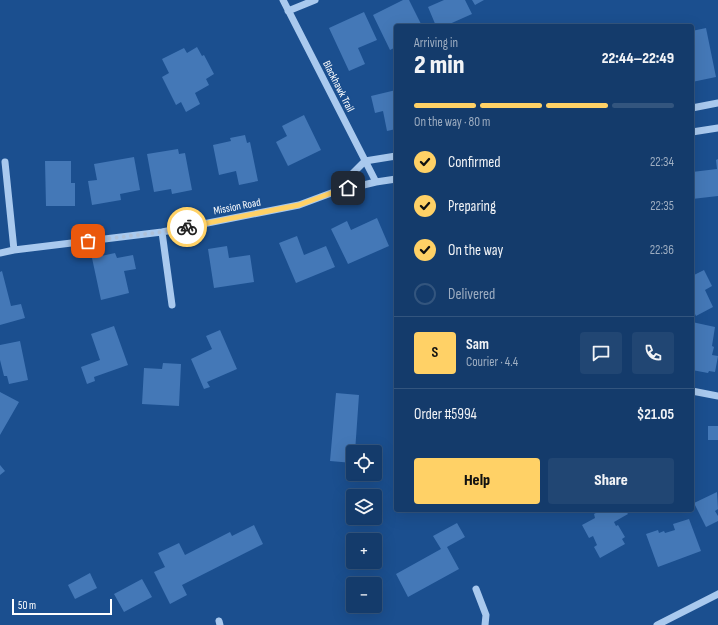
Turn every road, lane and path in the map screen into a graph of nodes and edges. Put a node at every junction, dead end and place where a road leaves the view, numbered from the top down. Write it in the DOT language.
graph roads {
  1 [pos="283,0"];
  2 [pos="315,0"];
  3 [pos="288,11"];
  4 [pos="718,103"];
  5 [pos="694,108"];
  6 [pos="718,128"];
  7 [pos="694,132"];
  8 [pos="394,156"];
  9 [pos="365,161"];
  10 [pos="5,162"];
  11 [pos="394,179"];
  12 [pos="376,182"];
  13 [pos="334,192"];
  14 [pos="162,232"];
  15 [pos="14,250"];
  16 [pos="0,253"];
  17 [pos="172,305"];
  18 [pos="694,391"];
  19 [pos="718,396"];
  20 [pos="476,588"];
  21 [pos="718,594"];
  22 [pos="485,625"];
  23 [pos="657,625"];
  1 -- 3 [label="street, Blackhawk Trail"];
  2 -- 3 [label="street"];
  3 -- 9 [label="street, Blackhawk Trail"];
  4 -- 5 [label="street"];
  6 -- 7 [label="street"];
  8 -- 9 [label="street"];
  9 -- 12 [label="street, Blackhawk Trail"];
  9 -- 13 [label="street, Mission Road"];
  10 -- 15 [label="street"];
  11 -- 12 [label="street, Mission Road"];
  12 -- 13 [label="street, Mission Road"];
  13 -- 14 [label="street, Mission Road"];
  14 -- 15 [label="street, Mission Road"];
  14 -- 17 [label="street"];
  15 -- 16 [label="street, Mission Road"];
  18 -- 19 [label="street"];
  20 -- 22 [label="street"];
  21 -- 23 [label="street"];
}
